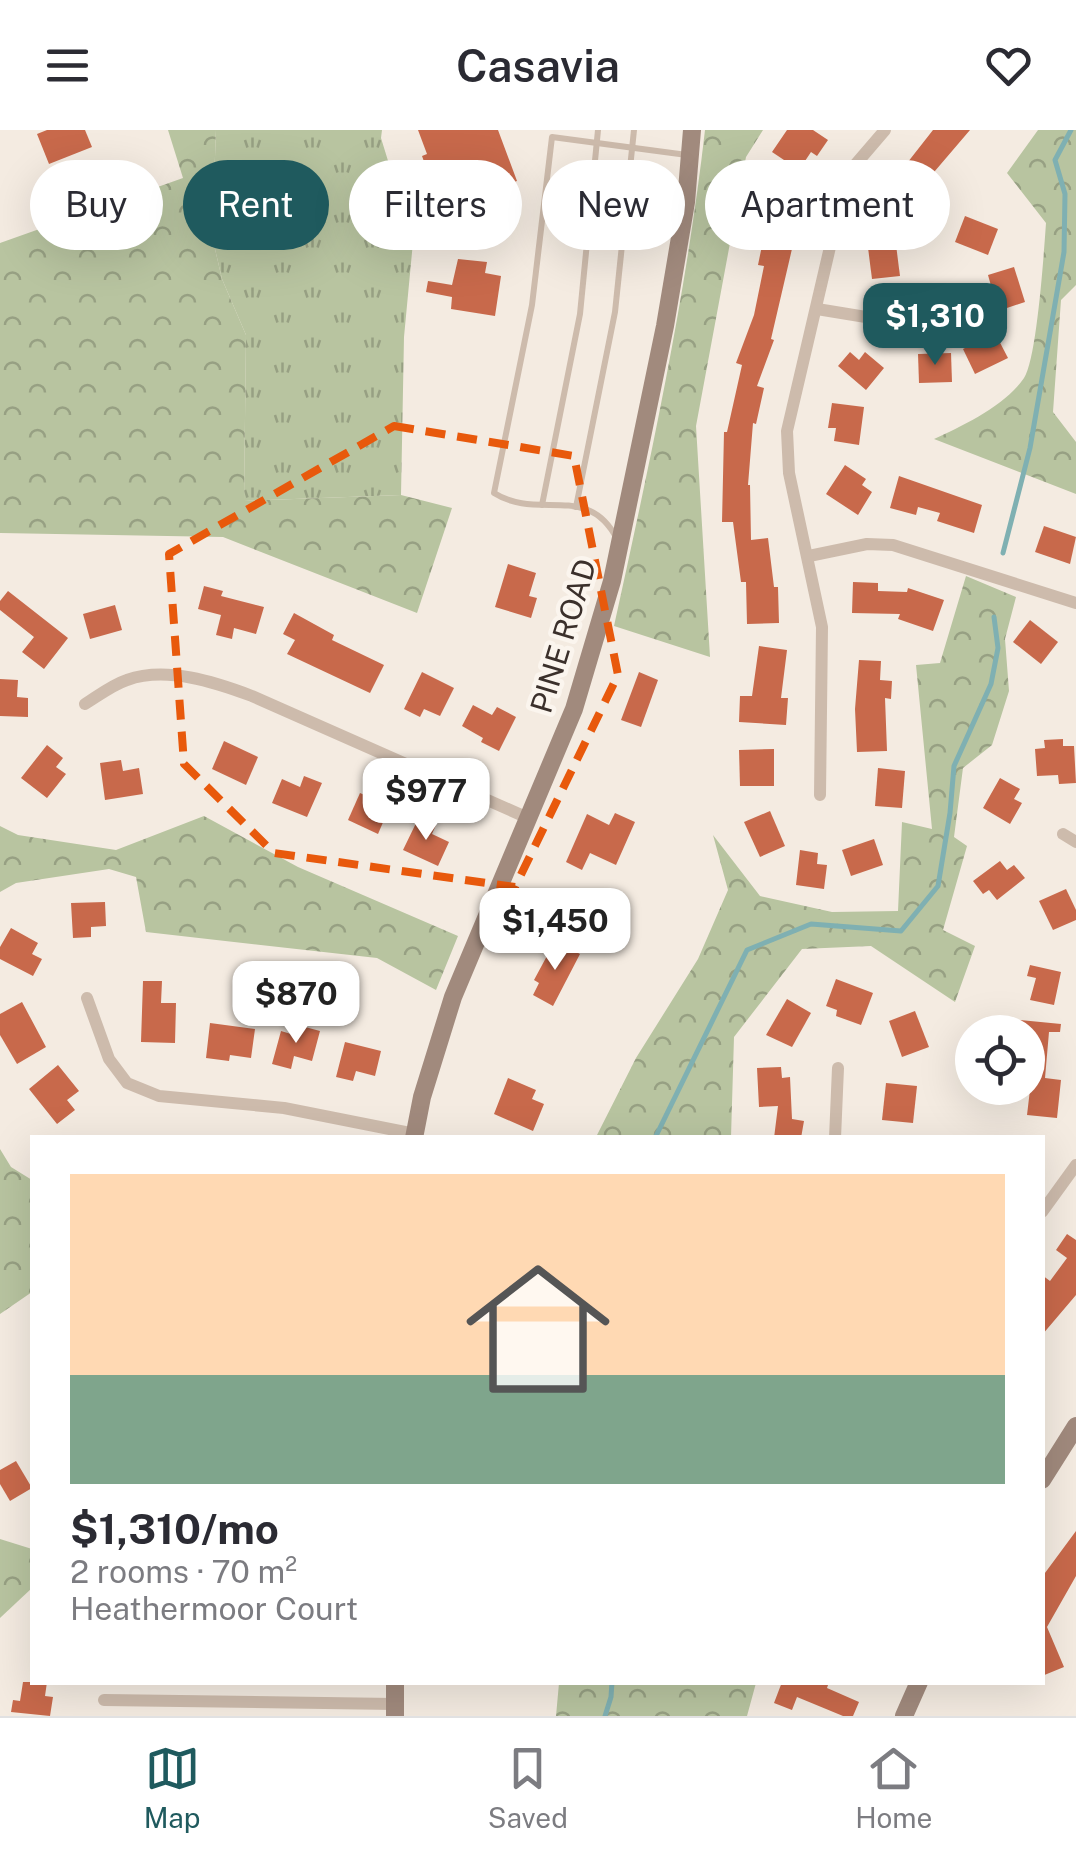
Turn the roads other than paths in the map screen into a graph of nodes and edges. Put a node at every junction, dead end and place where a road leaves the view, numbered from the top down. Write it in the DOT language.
graph roads {
  1 [pos="598,130"];
  2 [pos="634,130"];
  3 [pos="692,130"];
  4 [pos="885,130"];
  5 [pos="552,134"];
  6 [pos="597,144"];
  7 [pos="633,150"];
  8 [pos="690,156"];
  9 [pos="944,304"];
  10 [pos="817,309"];
  11 [pos="542,505"];
  12 [pos="576,506"];
  13 [pos="620,544"];
  14 [pos="809,556"];
  15 [pos="1076,603"];
  16 [pos="85,704"];
  17 [pos="820,796"];
  18 [pos="528,818"];
  19 [pos="1063,834"];
  20 [pos="1076,842"];
  21 [pos="87,998"];
  22 [pos="838,1068"];
  23 [pos="409,1135"];
  24 [pos="414,1135"];
  25 [pos="835,1135"];
  26 [pos="1076,1165"];
  27 [pos="1045,1208"];
  28 [pos="1076,1426"];
  29 [pos="1045,1475"];
  30 [pos="918,1685"];
  31 [pos="104,1700"];
  32 [pos="395,1710"];
  33 [pos="904,1716"];
  1 -- 6 [label="lane"];
  2 -- 7 [label="lane"];
  3 -- 8 [label="street, PINE ROAD"];
  4 -- 10 [label="street"];
  5 -- 6 [label="lane"];
  5 -- 11 [label="lane"];
  6 -- 7 [label="lane"];
  6 -- 11 [label="lane"];
  7 -- 8 [label="lane"];
  7 -- 12 [label="lane"];
  8 -- 13 [label="street, PINE ROAD"];
  9 -- 10 [label="street"];
  10 -- 14 [label="street"];
  11 -- 12 [label="lane"];
  12 -- 13 [label="lane"];
  13 -- 18 [label="street, PINE ROAD"];
  14 -- 15 [label="street"];
  14 -- 17 [label="street"];
  16 -- 18 [label="street"];
  18 -- 24 [label="street, PINE ROAD"];
  19 -- 20 [label="street"];
  21 -- 23 [label="street"];
  22 -- 25 [label="street"];
  26 -- 27 [label="street"];
  28 -- 29 [label="street"];
  30 -- 33 [label="street"];
  31 -- 32 [label="street"];
}
